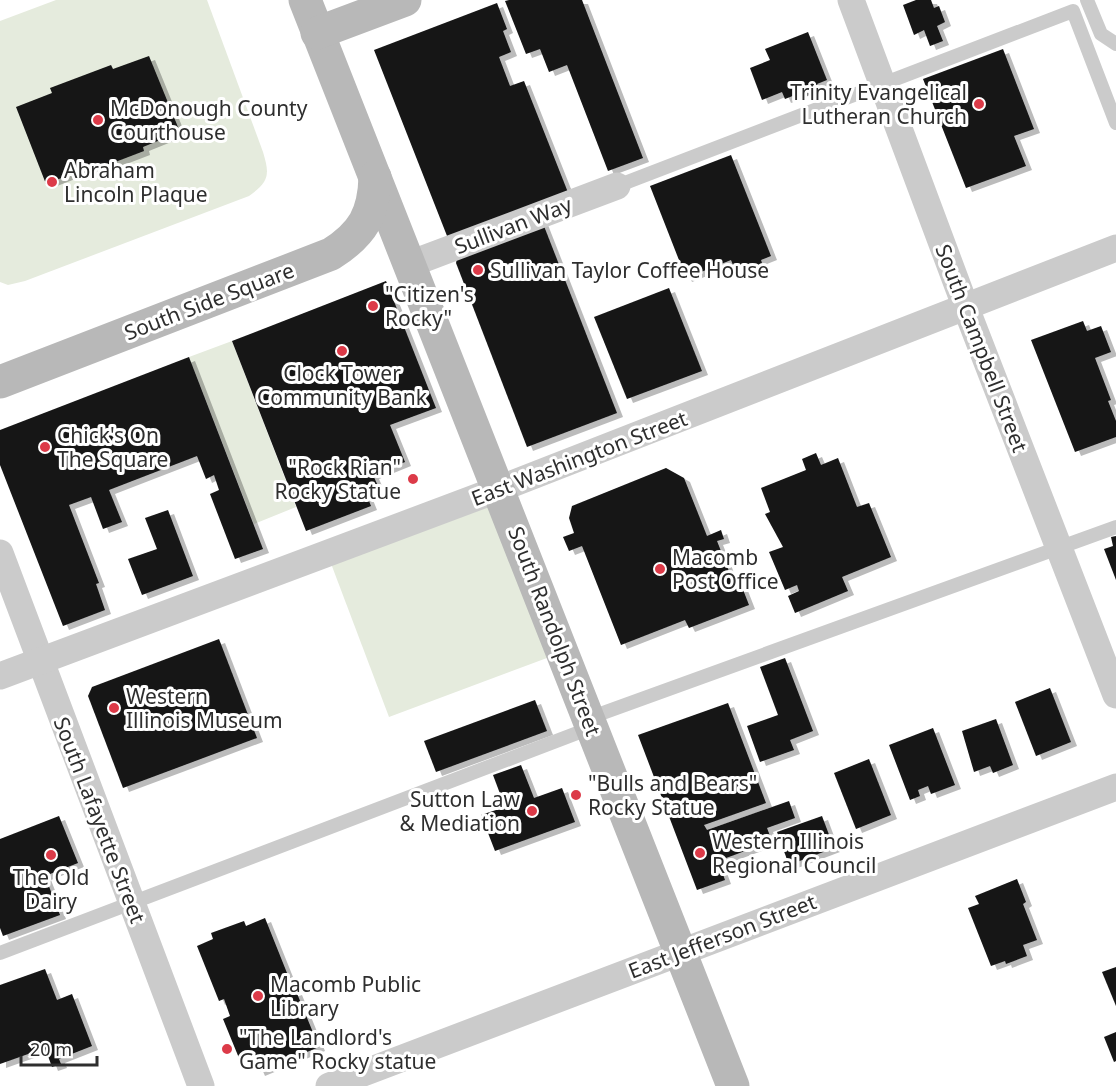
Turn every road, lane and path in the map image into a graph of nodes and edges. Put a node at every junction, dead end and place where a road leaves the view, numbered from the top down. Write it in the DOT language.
graph roads {
  1 [pos="305,0"];
  2 [pos="405,0"];
  3 [pos="850,0"];
  4 [pos="1087,0"];
  5 [pos="317,33"];
  6 [pos="1115,44"];
  7 [pos="882,84"];
  8 [pos="1116,123"];
  9 [pos="375,177"];
  10 [pos="616,186"];
  11 [pos="1116,249"];
  12 [pos="410,264"];
  13 [pos="966,308"];
  14 [pos="0,382"];
  15 [pos="499,489"];
  16 [pos="1116,527"];
  17 [pos="1060,549"];
  18 [pos="0,553"];
  19 [pos="40,660"];
  20 [pos="0,676"];
  21 [pos="1116,695"];
  22 [pos="591,723"];
  23 [pos="1116,787"];
  24 [pos="132,904"];
  25 [pos="681,951"];
  26 [pos="0,953"];
  27 [pos="201,1086"];
  28 [pos="329,1086"];
  29 [pos="733,1086"];
  1 -- 5 [label="street, South Randolph Street"];
  2 -- 5 [label="street"];
  3 -- 7 [label="street, South Campbell Street"];
  4 -- 6 [label="lane"];
  5 -- 9 [label="street, South Randolph Street"];
  7 -- 8 [label="lane"];
  7 -- 10 [label="lane"];
  7 -- 13 [label="street, South Campbell Street"];
  9 -- 12 [label="street, South Randolph Street"];
  9 -- 14 [label="street, South Side Square"];
  10 -- 12 [label="street, Sullivan Way"];
  11 -- 13 [label="street, East Washington Street"];
  12 -- 15 [label="street, South Randolph Street"];
  13 -- 15 [label="street, East Washington Street"];
  13 -- 17 [label="street, South Campbell Street"];
  15 -- 19 [label="street, East Washington Street"];
  15 -- 22 [label="street, South Randolph Street"];
  16 -- 17 [label="lane"];
  17 -- 21 [label="street, South Campbell Street"];
  17 -- 22 [label="lane"];
  18 -- 19 [label="street, South Lafayette Street"];
  19 -- 20 [label="street, East Washington Street"];
  19 -- 24 [label="street, South Lafayette Street"];
  22 -- 24 [label="lane"];
  22 -- 25 [label="street, South Randolph Street"];
  23 -- 25 [label="street, East Jefferson Street"];
  24 -- 26 [label="lane"];
  24 -- 27 [label="street, South Lafayette Street"];
  25 -- 28 [label="street, East Jefferson Street"];
  25 -- 29 [label="street, South Randolph Street"];
}
